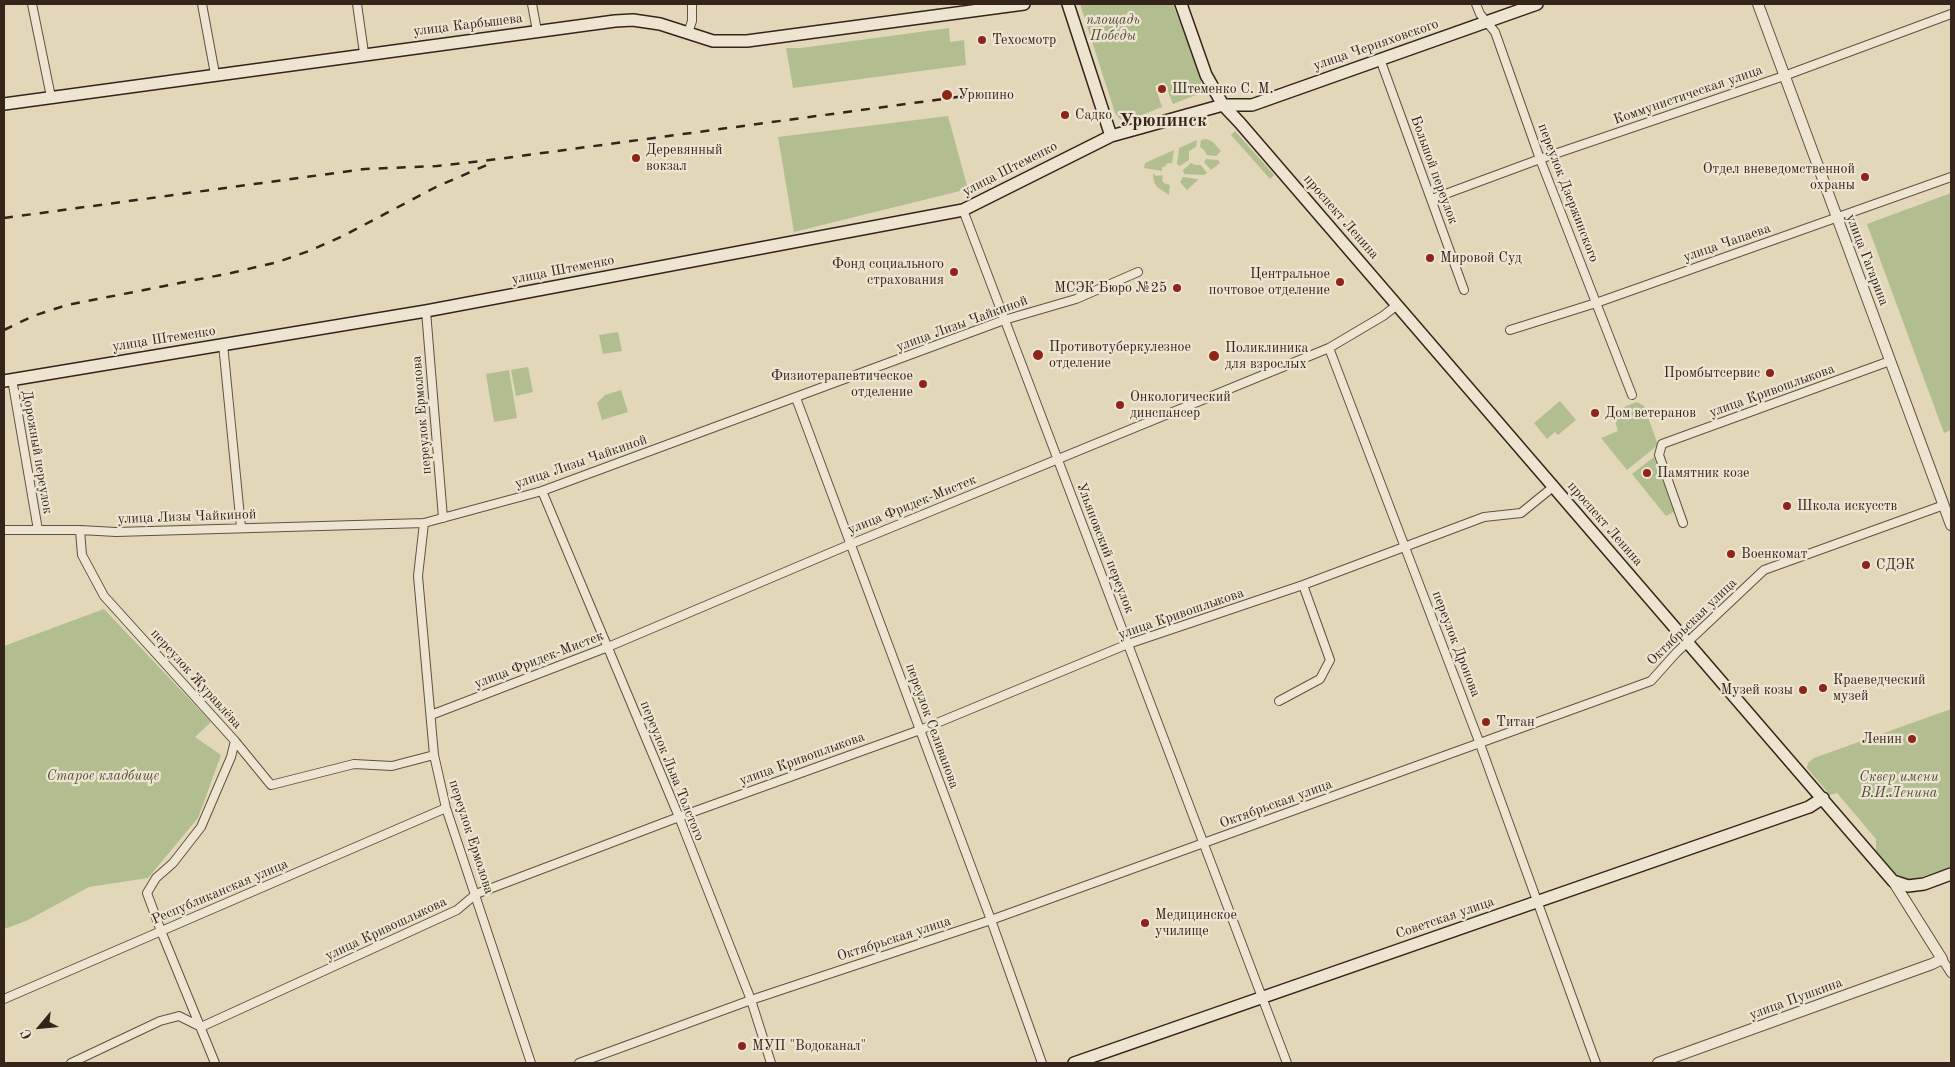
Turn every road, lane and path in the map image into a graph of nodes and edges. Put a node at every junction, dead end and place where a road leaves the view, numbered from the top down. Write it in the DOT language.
graph roads {
  1 [pos="32,4"];
  2 [pos="202,4"];
  3 [pos="357,4"];
  4 [pos="532,4"];
  5 [pos="692,4"];
  6 [pos="1024,4"];
  7 [pos="1068,4"];
  8 [pos="1181,4"];
  9 [pos="1476,4"];
  10 [pos="1537,4"];
  11 [pos="1758,4"];
  12 [pos="1951,14"];
  13 [pos="1488,22"];
  14 [pos="536,31"];
  15 [pos="688,33"];
  16 [pos="364,54"];
  17 [pos="1380,59"];
  18 [pos="215,74"];
  19 [pos="1784,76"];
  20 [pos="50,97"];
  21 [pos="4,104"];
  22 [pos="1223,105"];
  23 [pos="1111,136"];
  24 [pos="1540,159"];
  25 [pos="1951,176"];
  26 [pos="1432,198"];
  27 [pos="963,210"];
  28 [pos="1836,218"];
  29 [pos="1138,272"];
  30 [pos="1464,290"];
  31 [pos="1596,302"];
  32 [pos="1396,306"];
  33 [pos="426,311"];
  34 [pos="1004,320"];
  35 [pos="1510,330"];
  36 [pos="223,344"];
  37 [pos="1329,348"];
  38 [pos="1890,361"];
  39 [pos="8,380"];
  40 [pos="1632,395"];
  41 [pos="796,398"];
  42 [pos="1058,458"];
  43 [pos="1553,487"];
  44 [pos="542,492"];
  45 [pos="1944,505"];
  46 [pos="443,518"];
  47 [pos="424,523"];
  48 [pos="1683,524"];
  49 [pos="1951,525"];
  50 [pos="241,527"];
  51 [pos="4,530"];
  52 [pos="38,530"];
  53 [pos="80,530"];
  54 [pos="851,544"];
  55 [pos="1405,546"];
  56 [pos="1303,585"];
  57 [pos="1688,642"];
  58 [pos="1128,644"];
  59 [pos="608,648"];
  60 [pos="1279,701"];
  61 [pos="431,715"];
  62 [pos="920,730"];
  63 [pos="235,741"];
  64 [pos="1480,744"];
  65 [pos="434,755"];
  66 [pos="1823,798"];
  67 [pos="446,808"];
  68 [pos="678,816"];
  69 [pos="1203,843"];
  70 [pos="1951,874"];
  71 [pos="1893,881"];
  72 [pos="476,894"];
  73 [pos="1537,902"];
  74 [pos="991,920"];
  75 [pos="160,931"];
  76 [pos="1942,959"];
  77 [pos="1951,973"];
  78 [pos="1261,998"];
  79 [pos="4,999"];
  80 [pos="751,1000"];
  81 [pos="201,1027"];
  82 [pos="71,1063"];
  83 [pos="215,1063"];
  84 [pos="531,1063"];
  85 [pos="579,1063"];
  86 [pos="771,1063"];
  87 [pos="1042,1063"];
  88 [pos="1074,1063"];
  89 [pos="1287,1063"];
  90 [pos="1596,1063"];
  91 [pos="1658,1063"];
  1 -- 20 [label="street"];
  2 -- 18 [label="street"];
  3 -- 16 [label="street"];
  4 -- 14 [label="street"];
  5 -- 15 [label="street"];
  6 -- 15 [label="main road, улица Карбышева"];
  7 -- 23 [label="main road"];
  8 -- 22 [label="main road"];
  9 -- 13 [label="street, переулок Дзержинского"];
  10 -- 13 [label="main road, улица Черняховского"];
  11 -- 19 [label="street, улица Гагарина"];
  12 -- 19 [label="street, Коммунистическая улица"];
  13 -- 17 [label="main road, улица Черняховского"];
  13 -- 24 [label="street, переулок Дзержинского"];
  14 -- 15 [label="main road, улица Карбышева"];
  14 -- 16 [label="main road, улица Карбышева"];
  16 -- 18 [label="main road, улица Карбышева"];
  17 -- 22 [label="main road, улица Черняховского"];
  17 -- 26 [label="street, Большой переулок"];
  18 -- 20 [label="main road, улица Карбышева"];
  19 -- 24 [label="street, Коммунистическая улица"];
  19 -- 28 [label="street, улица Гагарина"];
  20 -- 21 [label="main road, улица Карбышева"];
  22 -- 23 [label="main road"];
  22 -- 32 [label="main road, проспект Ленина"];
  23 -- 27 [label="main road, улица Штеменко"];
  24 -- 26 [label="street, Коммунистическая улица"];
  24 -- 31 [label="street, переулок Дзержинского"];
  25 -- 28 [label="street, улица Чапаева"];
  26 -- 30 [label="street, Большой переулок"];
  27 -- 33 [label="main road, улица Штеменко"];
  27 -- 34 [label="street, Ульяновский переулок"];
  28 -- 31 [label="street, улица Чапаева"];
  28 -- 38 [label="street, улица Гагарина"];
  29 -- 34 [label="street, улица Лизы Чайкиной"];
  31 -- 35 [label="street, улица Чапаева"];
  31 -- 40 [label="street, переулок Дзержинского"];
  32 -- 37 [label="street, улица Фридек-Мистек"];
  32 -- 43 [label="main road, проспект Ленина"];
  33 -- 36 [label="main road, улица Штеменко"];
  33 -- 46 [label="street, переулок Ермолова"];
  34 -- 41 [label="street, улица Лизы Чайкиной"];
  34 -- 42 [label="street, Ульяновский переулок"];
  36 -- 39 [label="main road, улица Штеменко"];
  36 -- 50 [label="street"];
  37 -- 42 [label="street, улица Фридек-Мистек"];
  37 -- 55 [label="street, переулок Дронова"];
  38 -- 45 [label="street, улица Гагарина"];
  38 -- 48 [label="street, улица Кривошлыкова"];
  39 -- 52 [label="street, Дорожный переулок"];
  41 -- 44 [label="street, улица Лизы Чайкиной"];
  41 -- 54 [label="street, переулок Селиванова"];
  42 -- 54 [label="street, улица Фридек-Мистек"];
  42 -- 58 [label="street, Ульяновский переулок"];
  43 -- 55 [label="street, улица Кривошлыкова"];
  43 -- 57 [label="main road, проспект Ленина"];
  44 -- 46 [label="street, улица Лизы Чайкиной"];
  44 -- 59 [label="street, переулок Льва Толстого"];
  45 -- 49 [label="street, улица Гагарина"];
  45 -- 57 [label="street, Октябрьская улица"];
  46 -- 47 [label="street, улица Лизы Чайкиной"];
  47 -- 50 [label="street, улица Лизы Чайкиной"];
  47 -- 61 [label="street, переулок Ермолова"];
  50 -- 53 [label="street, улица Лизы Чайкиной"];
  51 -- 52 [label="street, улица Лизы Чайкиной"];
  52 -- 53 [label="street, улица Лизы Чайкиной"];
  53 -- 63 [label="street, переулок Журавлёва"];
  54 -- 59 [label="street, улица Фридек-Мистек"];
  54 -- 62 [label="street, переулок Селиванова"];
  55 -- 56 [label="street, улица Кривошлыкова"];
  55 -- 64 [label="street, переулок Дронова"];
  56 -- 58 [label="street, улица Кривошлыкова"];
  56 -- 60 [label="street"];
  57 -- 64 [label="street, Октябрьская улица"];
  57 -- 66 [label="main road, проспект Ленина"];
  58 -- 62 [label="street, улица Кривошлыкова"];
  58 -- 69 [label="street, Ульяновский переулок"];
  59 -- 61 [label="street, улица Фридек-Мистек"];
  59 -- 68 [label="street, переулок Льва Толстого"];
  61 -- 65 [label="street, переулок Ермолова"];
  62 -- 68 [label="street, улица Кривошлыкова"];
  62 -- 74 [label="street, переулок Селиванова"];
  63 -- 65 [label="street"];
  63 -- 75 [label="street, переулок Журавлёва"];
  64 -- 69 [label="street, Октябрьская улица"];
  64 -- 73 [label="street, переулок Дронова"];
  65 -- 67 [label="street, переулок Ермолова"];
  66 -- 71 [label="main road, проспект Ленина"];
  66 -- 73 [label="main road, Советская улица"];
  67 -- 72 [label="street, переулок Ермолова"];
  67 -- 75 [label="street, Республиканская улица"];
  68 -- 72 [label="street, улица Кривошлыкова"];
  68 -- 80 [label="street, переулок Льва Толстого"];
  69 -- 74 [label="street, Октябрьская улица"];
  69 -- 78 [label="street, Ульяновский переулок"];
  70 -- 71 [label="main road"];
  71 -- 76 [label="street, проспект Ленина"];
  72 -- 81 [label="street, улица Кривошлыкова"];
  72 -- 84 [label="street, переулок Ермолова"];
  73 -- 78 [label="main road, Советская улица"];
  73 -- 90 [label="street, переулок Дронова"];
  74 -- 80 [label="street, Октябрьская улица"];
  74 -- 87 [label="street, переулок Селиванова"];
  75 -- 79 [label="street, Республиканская улица"];
  75 -- 81 [label="street, переулок Журавлёва"];
  76 -- 77 [label="street, проспект Ленина"];
  76 -- 91 [label="street, улица Пушкина"];
  78 -- 88 [label="main road, Советская улица"];
  78 -- 89 [label="street, Ульяновский переулок"];
  80 -- 85 [label="street, Октябрьская улица"];
  80 -- 86 [label="street, переулок Льва Толстого"];
  81 -- 82 [label="street"];
  81 -- 83 [label="street, переулок Журавлёва"];
}
